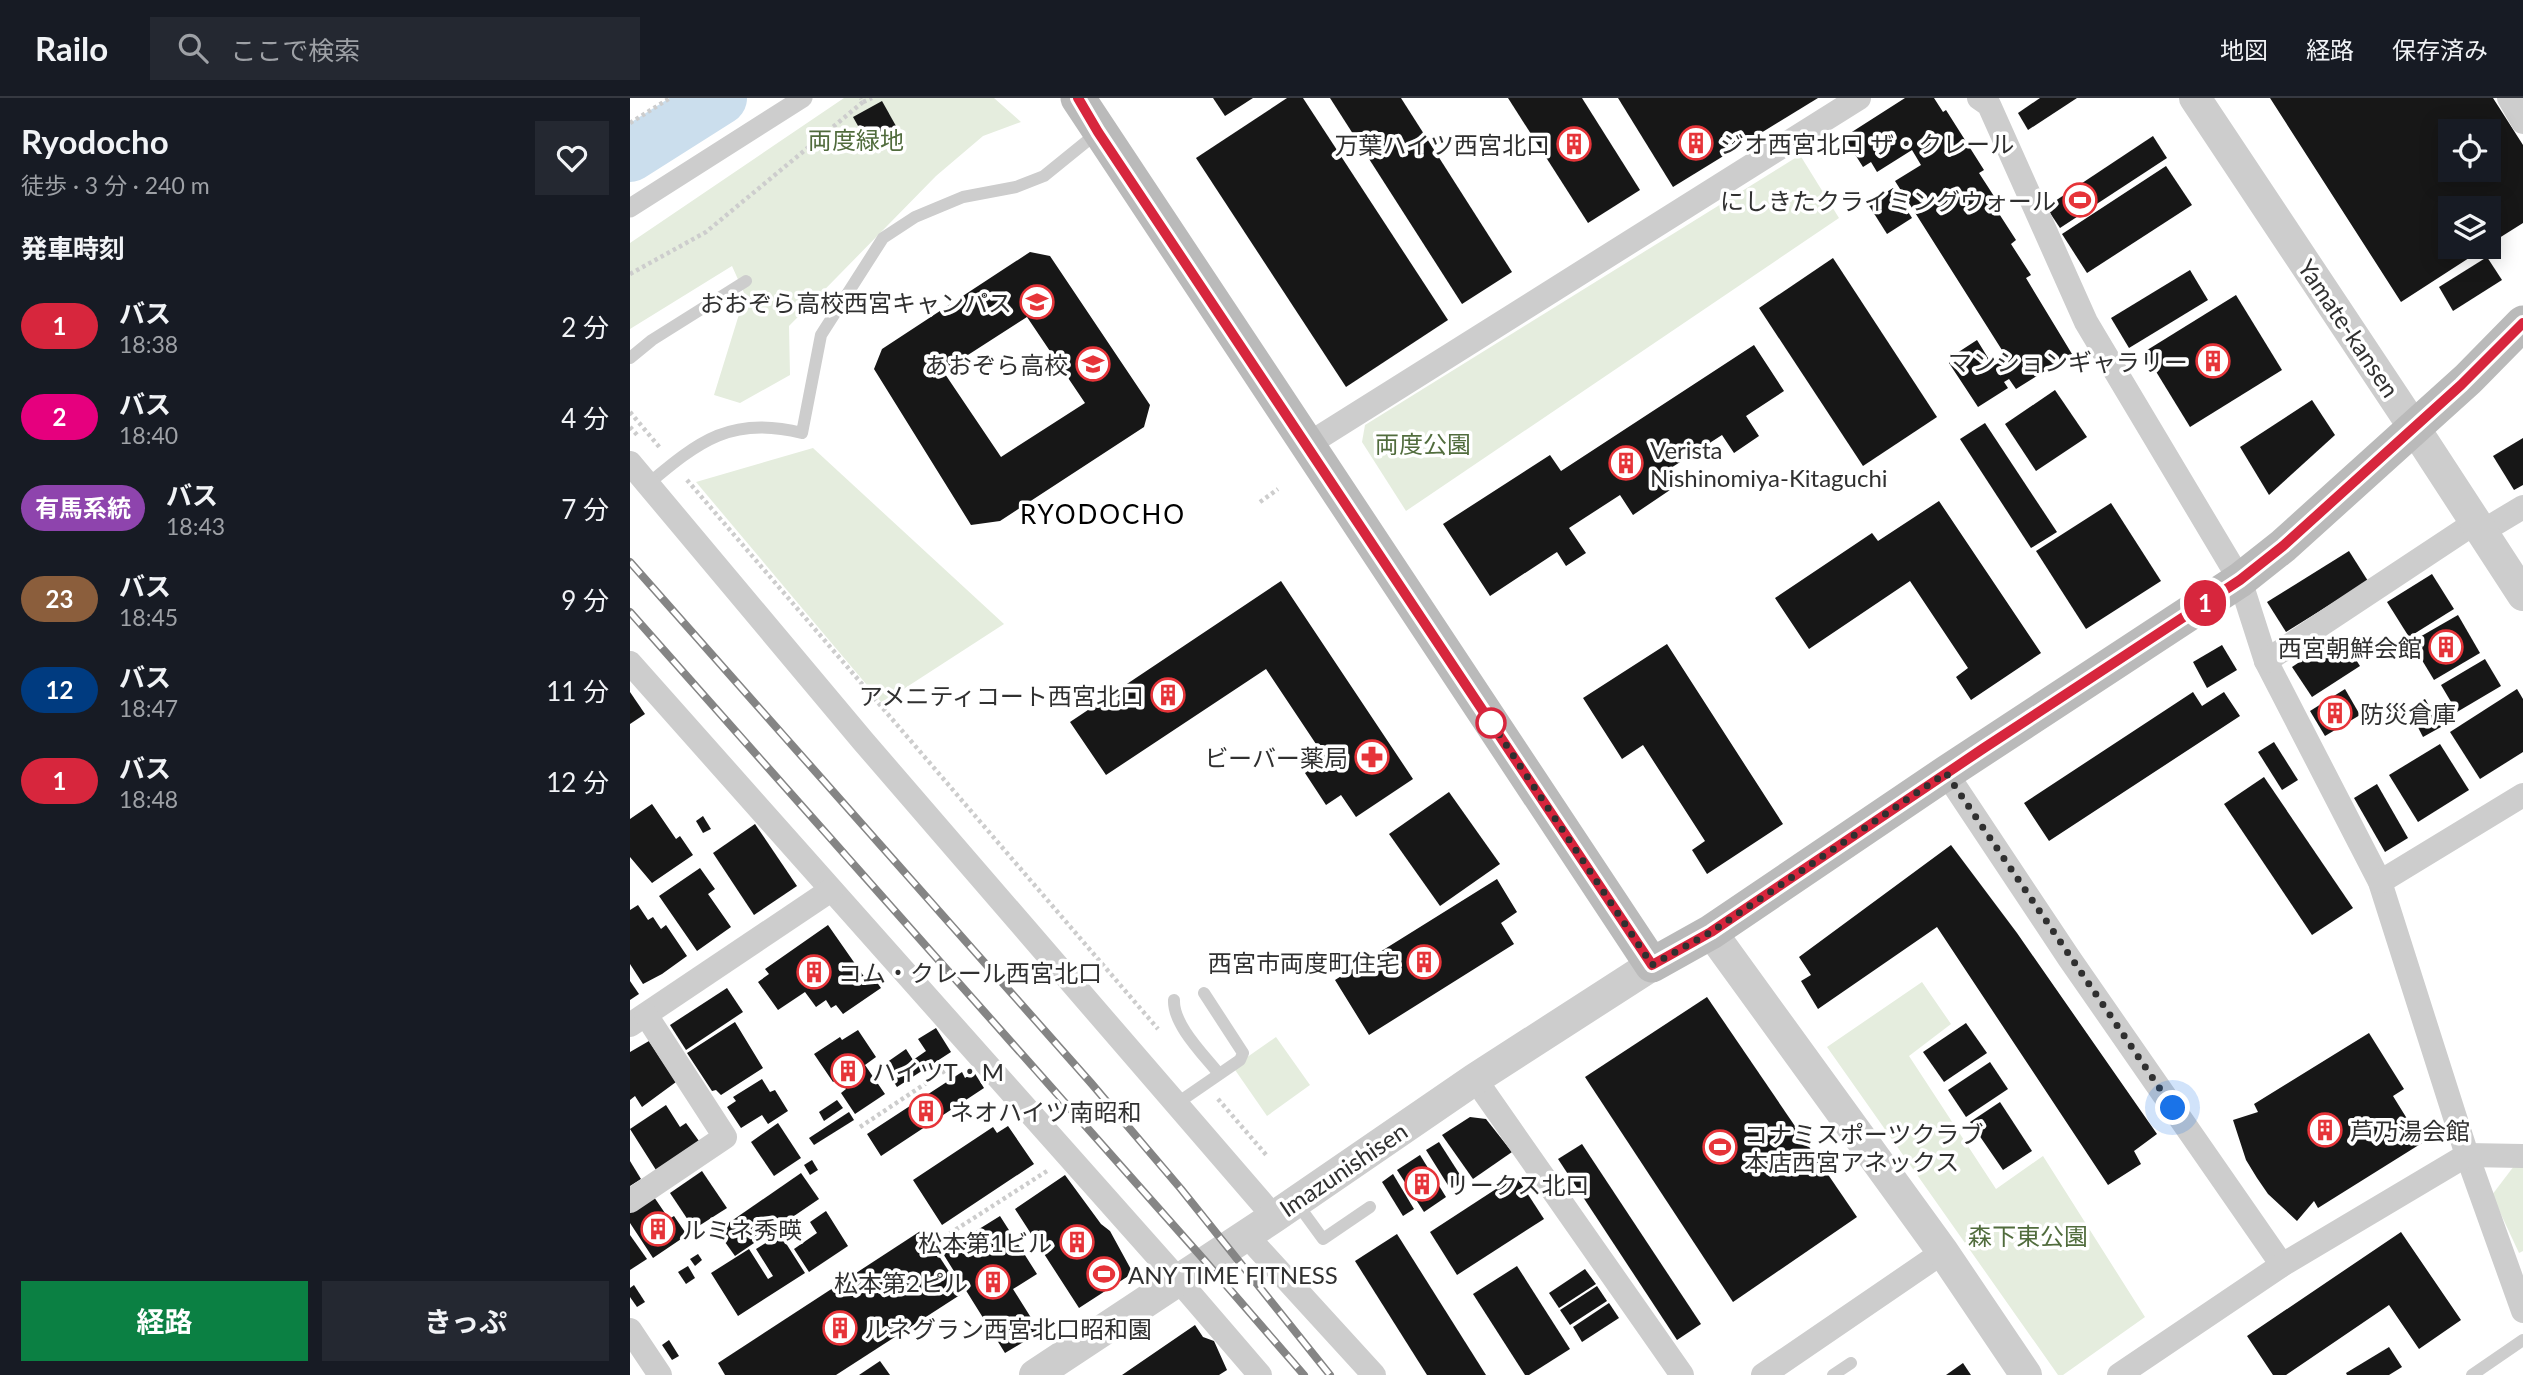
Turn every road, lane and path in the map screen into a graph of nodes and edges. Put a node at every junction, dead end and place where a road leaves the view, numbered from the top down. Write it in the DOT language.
graph roads {
  1 [pos="670,98"];
  2 [pos="803,98"];
  3 [pos="872,98"];
  4 [pos="1078,98"];
  5 [pos="1859,98"];
  6 [pos="2195,98"];
  7 [pos="2509,98"];
  8 [pos="862,100"];
  9 [pos="1989,100"];
  10 [pos="2523,122"];
  11 [pos="630,123"];
  12 [pos="1098,132"];
  13 [pos="630,208"];
  14 [pos="630,274"];
  15 [pos="746,281"];
  16 [pos="2523,323"];
  17 [pos="630,358"];
  18 [pos="630,412"];
  19 [pos="2413,426"];
  20 [pos="1307,445"];
  21 [pos="630,463"];
  22 [pos="673,463"];
  23 [pos="648,484"];
  24 [pos="1278,489"];
  25 [pos="1260,502"];
  26 [pos="2523,507"];
  27 [pos="2480,527"];
  28 [pos="2240,580"];
  29 [pos="2523,595"];
  30 [pos="2266,661"];
  31 [pos="630,663"];
  32 [pos="1946,773"];
  33 [pos="2523,795"];
  34 [pos="2380,882"];
  35 [pos="831,890"];
  36 [pos="1711,932"];
  37 [pos="1652,965"];
  38 [pos="1204,993"];
  39 [pos="1174,1000"];
  40 [pos="638,1020"];
  41 [pos="1163,1034"];
  42 [pos="973,1051"];
  43 [pos="1219,1074"];
  44 [pos="1475,1079"];
  45 [pos="1205,1084"];
  46 [pos="1176,1104"];
  47 [pos="860,1127"];
  48 [pos="2467,1155"];
  49 [pos="2523,1156"];
  50 [pos="1068,1157"];
  51 [pos="1268,1157"];
  52 [pos="630,1201"];
  53 [pos="1370,1207"];
  54 [pos="1285,1209"];
  55 [pos="1246,1235"];
  56 [pos="938,1241"];
  57 [pos="1942,1252"];
  58 [pos="2281,1265"];
  59 [pos="1178,1280"];
  60 [pos="2523,1311"];
  61 [pos="630,1329"];
  62 [pos="2523,1340"];
  63 [pos="1852,1363"];
  64 [pos="1040,1374"];
  65 [pos="660,1375"];
  66 [pos="1260,1375"];
  67 [pos="1374,1375"];
  68 [pos="1682,1375"];
  69 [pos="1763,1375"];
  70 [pos="1833,1375"];
  71 [pos="2026,1375"];
  72 [pos="2119,1375"];
  73 [pos="2472,1375"];
  1 -- 11 [label="path"];
  2 -- 13 [label="street"];
  3 -- 8 [label="path"];
  4 -- 12 [label="main road"];
  5 -- 20 [label="street"];
  6 -- 19 [label="street, Yamate-kansen"];
  7 -- 10 [label="street"];
  8 -- 14 [label="path"];
  9 -- 28 [label="street"];
  12 -- 20 [label="main road"];
  12 -- 22 [label="lane"];
  15 -- 17 [label="lane"];
  16 -- 19 [label="main road"];
  18 -- 22 [label="path"];
  19 -- 27 [label="street, Yamate-kansen"];
  19 -- 28 [label="main road"];
  20 -- 37 [label="main road"];
  21 -- 23 [label="street"];
  22 -- 23 [label="lane"];
  22 -- 41 [label="path"];
  23 -- 46 [label="street"];
  24 -- 25 [label="path"];
  26 -- 27 [label="street"];
  27 -- 29 [label="street, Yamate-kansen"];
  27 -- 30 [label="street"];
  28 -- 30 [label="street"];
  28 -- 32 [label="main road"];
  30 -- 34 [label="street"];
  31 -- 35 [label="street"];
  32 -- 36 [label="main road"];
  32 -- 58 [label="street"];
  33 -- 34 [label="street"];
  34 -- 48 [label="street"];
  35 -- 40 [label="street"];
  35 -- 42 [label="street"];
  36 -- 37 [label="main road"];
  36 -- 57 [label="street"];
  37 -- 44 [label="street, Imazunishisen"];
  38 -- 43 [label="lane"];
  39 -- 43 [label="lane"];
  40 -- 52 [label="street"];
  42 -- 47 [label="path"];
  42 -- 50 [label="street"];
  43 -- 45 [label="lane"];
  44 -- 54 [label="street, Imazunishisen"];
  44 -- 68 [label="street"];
  45 -- 46 [label="lane"];
  45 -- 51 [label="path"];
  46 -- 54 [label="street"];
  48 -- 49 [label="street"];
  48 -- 58 [label="street"];
  48 -- 60 [label="street"];
  50 -- 56 [label="path"];
  50 -- 59 [label="street"];
  53 -- 54 [label="lane"];
  54 -- 55 [label="street, Imazunishisen"];
  55 -- 59 [label="street, Imazunishisen"];
  55 -- 67 [label="street"];
  57 -- 69 [label="street"];
  57 -- 71 [label="street"];
  58 -- 72 [label="street"];
  59 -- 64 [label="street, Imazunishisen"];
  59 -- 66 [label="street"];
  61 -- 65 [label="street"];
  62 -- 73 [label="lane"];
  63 -- 70 [label="lane"];
}
